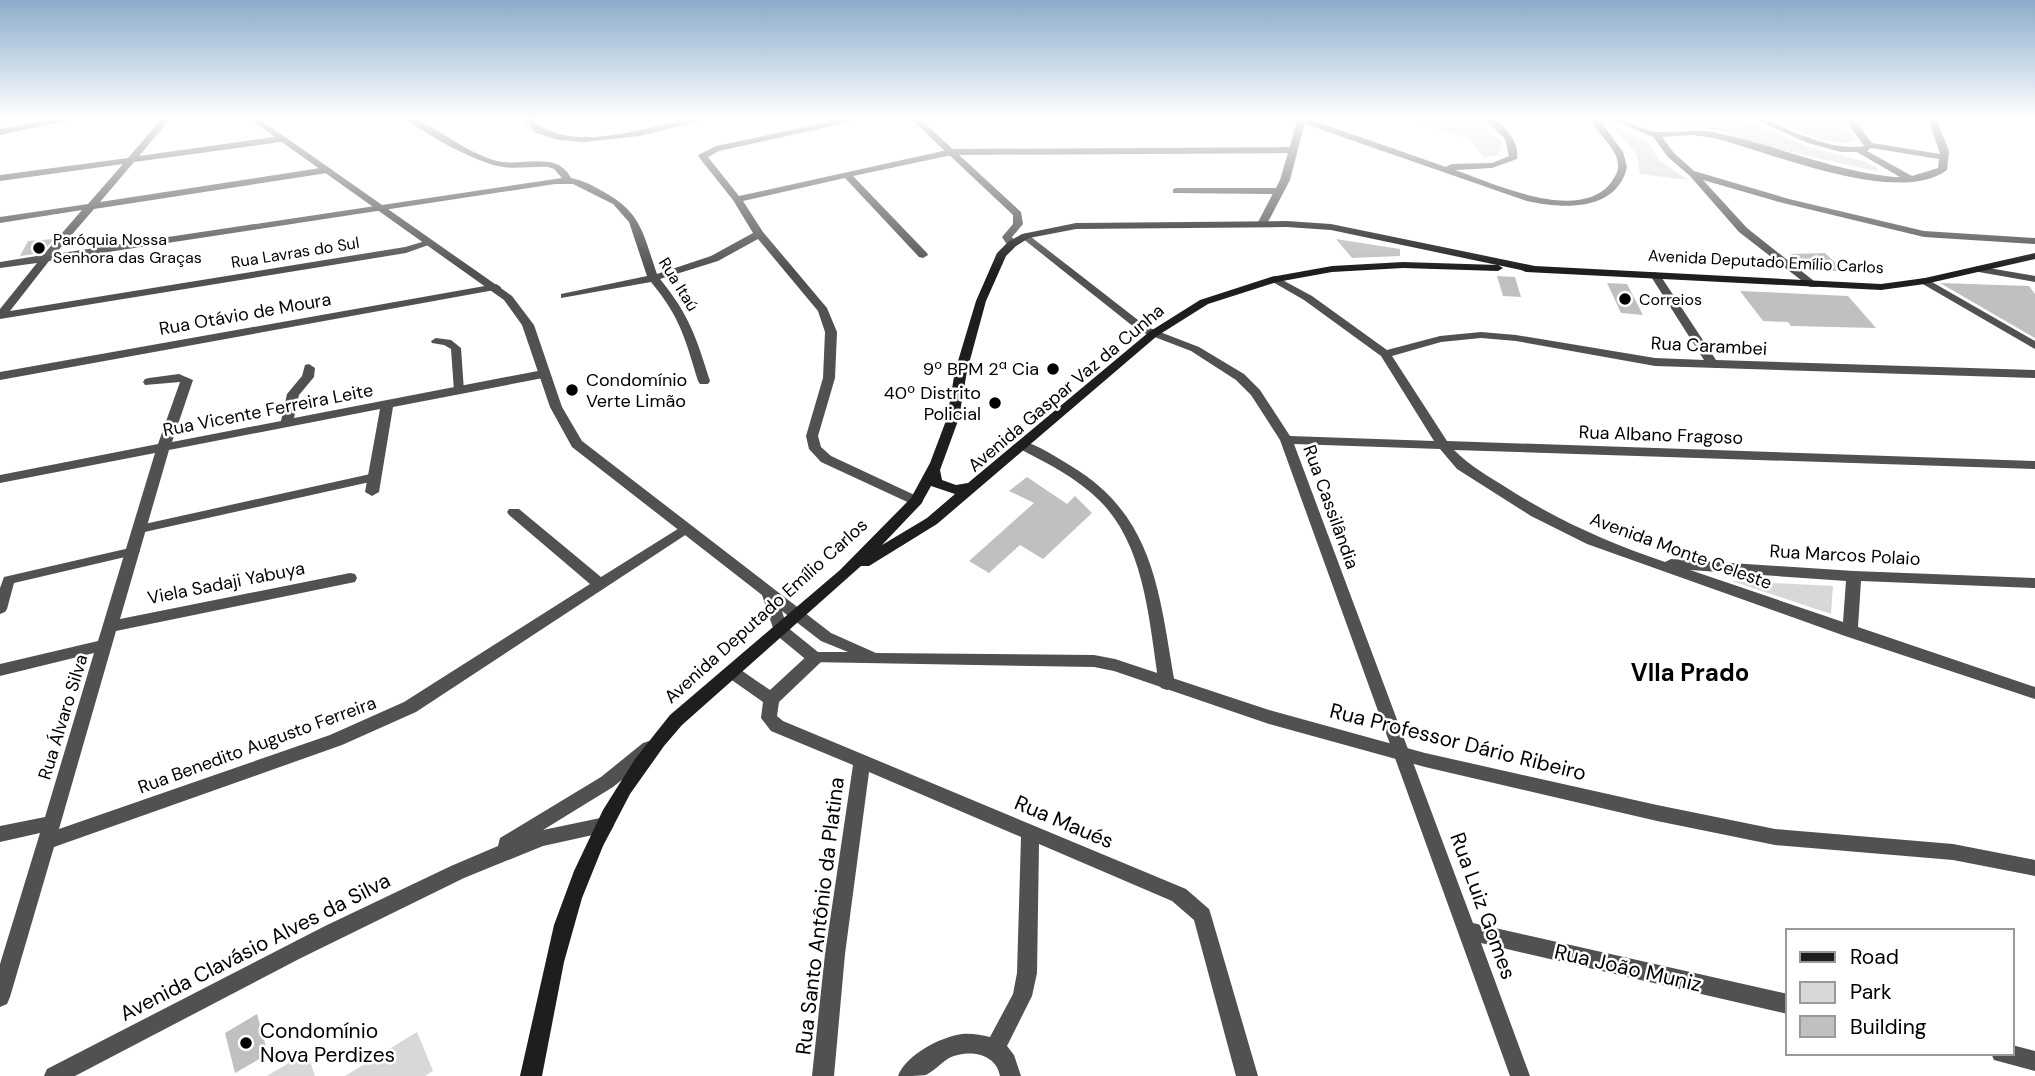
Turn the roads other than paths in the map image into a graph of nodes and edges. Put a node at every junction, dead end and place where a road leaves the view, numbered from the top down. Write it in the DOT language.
graph roads {
  1 [pos="71,168"];
  2 [pos="124,168"];
  3 [pos="324,168"];
  4 [pos="560,168"];
  5 [pos="712,168"];
  6 [pos="882,168"];
  7 [pos="969,168"];
  8 [pos="1289,168"];
  9 [pos="1446,168"];
  10 [pos="1622,168"];
  11 [pos="1686,168"];
  12 [pos="1831,168"];
  13 [pos="1894,168"];
  14 [pos="1942,168"];
  15 [pos="327,170"];
  16 [pos="1691,173"];
  17 [pos="848,176"];
  18 [pos="0,178"];
  19 [pos="1910,179"];
  20 [pos="568,181"];
  21 [pos="1176,191"];
  22 [pos="1278,191"];
  23 [pos="737,199"];
  24 [pos="91,207"];
  25 [pos="379,208"];
  26 [pos="0,220"];
  27 [pos="1263,222"];
  28 [pos="759,234"];
  29 [pos="1026,236"];
  30 [pos="2035,241"];
  31 [pos="429,243"];
  32 [pos="1012,244"];
  33 [pos="1449,251"];
  34 [pos="923,255"];
  35 [pos="2035,256"];
  36 [pos="46,258"];
  37 [pos="0,265"];
  38 [pos="1452,267"];
  39 [pos="1533,269"];
  40 [pos="1978,269"];
  41 [pos="1655,275"];
  42 [pos="653,277"];
  43 [pos="1275,279"];
  44 [pos="2035,279"];
  45 [pos="1925,281"];
  46 [pos="1814,285"];
  47 [pos="496,287"];
  48 [pos="565,296"];
  49 [pos="0,316"];
  50 [pos="1153,334"];
  51 [pos="436,341"];
  52 [pos="2035,346"];
  53 [pos="1385,354"];
  54 [pos="1713,365"];
  55 [pos="309,368"];
  56 [pos="2035,373"];
  57 [pos="543,374"];
  58 [pos="0,376"];
  59 [pos="704,381"];
  60 [pos="149,382"];
  61 [pos="459,391"];
  62 [pos="387,405"];
  63 [pos="287,424"];
  64 [pos="1286,440"];
  65 [pos="1023,445"];
  66 [pos="1443,445"];
  67 [pos="163,448"];
  68 [pos="2035,466"];
  69 [pos="933,470"];
  70 [pos="375,477"];
  71 [pos="0,479"];
  72 [pos="977,486"];
  73 [pos="372,492"];
  74 [pos="916,500"];
  75 [pos="514,512"];
  76 [pos="140,529"];
  77 [pos="686,530"];
  78 [pos="134,551"];
  79 [pos="1652,563"];
  80 [pos="845,573"];
  81 [pos="1854,576"];
  82 [pos="350,578"];
  83 [pos="2035,583"];
  84 [pos="601,585"];
  85 [pos="769,594"];
  86 [pos="0,609"];
  87 [pos="798,615"];
  88 [pos="111,626"];
  89 [pos="780,630"];
  90 [pos="1850,632"];
  91 [pos="105,645"];
  92 [pos="875,657"];
  93 [pos="815,658"];
  94 [pos="0,670"];
  95 [pos="732,672"];
  96 [pos="1167,684"];
  97 [pos="2035,694"];
  98 [pos="771,699"];
  99 [pos="654,743"];
  100 [pos="1401,752"];
  101 [pos="862,762"];
  102 [pos="51,823"];
  103 [pos="605,825"];
  104 [pos="1030,833"];
  105 [pos="0,834"];
  106 [pos="45,842"];
  107 [pos="478,861"];
  108 [pos="2035,868"];
  109 [pos="1468,931"];
  110 [pos="0,997"];
  111 [pos="1786,1004"];
  112 [pos="995,1049"];
  113 [pos="2010,1055"];
  114 [pos="2035,1061"];
  115 [pos="54,1076"];
  116 [pos="531,1076"];
  117 [pos="823,1076"];
  118 [pos="908,1076"];
  119 [pos="1011,1076"];
  120 [pos="1247,1076"];
  121 [pos="1520,1076"];
  1 -- 18 [label="street"];
  2 -- 24 [label="street"];
  3 -- 15 [label="street, Rua Professor Dário Ribeiro"];
  4 -- 20 [label="street, Rua Itaú"];
  5 -- 23 [label="street"];
  6 -- 17 [label="street"];
  7 -- 32 [label="street"];
  8 -- 22 [label="street"];
  9 -- 10 [label="street"];
  11 -- 16 [label="street"];
  12 -- 19 [label="street"];
  13 -- 19 [label="street"];
  14 -- 19 [label="street"];
  15 -- 24 [label="street"];
  15 -- 25 [label="street, Rua Professor Dário Ribeiro"];
  16 -- 30 [label="street"];
  16 -- 46 [label="street"];
  17 -- 23 [label="street"];
  17 -- 34 [label="street"];
  20 -- 25 [label="street"];
  20 -- 42 [label="street, Rua Itaú"];
  21 -- 22 [label="street"];
  22 -- 27 [label="street"];
  23 -- 28 [label="street"];
  24 -- 26 [label="street"];
  24 -- 36 [label="street"];
  25 -- 31 [label="street, Rua Professor Dário Ribeiro"];
  25 -- 36 [label="street"];
  27 -- 29 [label="main road, Avenida Deputado Emílio Carlos"];
  27 -- 33 [label="main road, Avenida Deputado Emílio Carlos"];
  28 -- 42 [label="street"];
  28 -- 74 [label="street"];
  29 -- 32 [label="main road, Avenida Deputado Emílio Carlos"];
  29 -- 50 [label="street, Rua Cassilândia"];
  31 -- 47 [label="street, Rua Professor Dário Ribeiro"];
  31 -- 49 [label="street, Rua Lavras do Sul"];
  32 -- 69 [label="main road, Avenida Deputado Emílio Carlos"];
  33 -- 38 [label="main road"];
  33 -- 39 [label="main road, Avenida Deputado Emílio Carlos"];
  35 -- 40 [label="main road, Avenida Deputado Emílio Carlos"];
  36 -- 37 [label="street"];
  36 -- 49 [label="street"];
  38 -- 39 [label="main road, Avenida Deputado Emílio Carlos"];
  38 -- 43 [label="main road, Avenida Gaspar Vaz da Cunha"];
  39 -- 41 [label="main road, Avenida Deputado Emílio Carlos"];
  40 -- 44 [label="street"];
  40 -- 45 [label="main road, Avenida Deputado Emílio Carlos"];
  41 -- 46 [label="main road, Avenida Deputado Emílio Carlos"];
  41 -- 54 [label="street"];
  42 -- 48 [label="street"];
  42 -- 59 [label="street, Rua Itaú"];
  43 -- 50 [label="main road, Avenida Gaspar Vaz da Cunha"];
  43 -- 53 [label="street, Avenida Monte Celeste"];
  45 -- 46 [label="main road, Avenida Deputado Emílio Carlos"];
  45 -- 52 [label="street"];
  47 -- 57 [label="street, Rua Professor Dário Ribeiro"];
  47 -- 58 [label="street, Rua Otávio de Moura"];
  50 -- 64 [label="street, Rua Cassilândia"];
  50 -- 65 [label="main road, Avenida Gaspar Vaz da Cunha"];
  51 -- 61 [label="street"];
  53 -- 54 [label="street, Rua Carambei"];
  53 -- 66 [label="street, Avenida Monte Celeste"];
  54 -- 56 [label="street, Rua Carambei"];
  55 -- 63 [label="street"];
  57 -- 61 [label="street, Rua Vicente Ferreira Leite"];
  57 -- 77 [label="street, Rua Professor Dário Ribeiro"];
  60 -- 67 [label="street, Rua Álvaro Silva"];
  61 -- 62 [label="street, Rua Vicente Ferreira Leite"];
  62 -- 63 [label="street, Rua Vicente Ferreira Leite"];
  62 -- 70 [label="street"];
  63 -- 67 [label="street, Rua Vicente Ferreira Leite"];
  64 -- 66 [label="street, Rua Albano Fragoso"];
  64 -- 100 [label="street, Rua Cassilândia"];
  65 -- 72 [label="main road, Avenida Gaspar Vaz da Cunha"];
  65 -- 96 [label="street"];
  66 -- 68 [label="street, Rua Albano Fragoso"];
  66 -- 79 [label="street, Avenida Monte Celeste"];
  67 -- 71 [label="street, Rua Vicente Ferreira Leite"];
  67 -- 76 [label="street, Rua Álvaro Silva"];
  69 -- 72 [label="main road"];
  69 -- 74 [label="main road, Avenida Deputado Emílio Carlos"];
  70 -- 73 [label="street"];
  70 -- 76 [label="street"];
  72 -- 80 [label="main road, Avenida Gaspar Vaz da Cunha"];
  74 -- 80 [label="main road, Avenida Deputado Emílio Carlos"];
  75 -- 84 [label="street"];
  76 -- 78 [label="street, Rua Álvaro Silva"];
  77 -- 84 [label="street, Rua Benedito Augusto Ferreira"];
  77 -- 85 [label="street, Rua Professor Dário Ribeiro"];
  78 -- 86 [label="street"];
  78 -- 88 [label="street, Rua Álvaro Silva"];
  79 -- 81 [label="street, Rua Marcos Polaio"];
  79 -- 90 [label="street, Avenida Monte Celeste"];
  80 -- 87 [label="main road, Avenida Deputado Emílio Carlos"];
  81 -- 83 [label="street, Rua Marcos Polaio"];
  81 -- 90 [label="street"];
  82 -- 88 [label="street, Viela Sadaji Yabuya"];
  84 -- 106 [label="street, Rua Benedito Augusto Ferreira"];
  85 -- 87 [label="street, Rua Professor Dário Ribeiro"];
  85 -- 89 [label="street"];
  87 -- 89 [label="main road, Avenida Deputado Emílio Carlos"];
  87 -- 92 [label="street, Rua Professor Dário Ribeiro"];
  88 -- 91 [label="street, Rua Álvaro Silva"];
  89 -- 93 [label="street"];
  89 -- 95 [label="main road, Avenida Deputado Emílio Carlos"];
  90 -- 97 [label="street, Avenida Monte Celeste"];
  91 -- 94 [label="street"];
  91 -- 102 [label="street, Rua Álvaro Silva"];
  92 -- 93 [label="street, Rua Professor Dário Ribeiro"];
  92 -- 96 [label="street, Rua Professor Dário Ribeiro"];
  93 -- 98 [label="street"];
  95 -- 98 [label="street"];
  95 -- 99 [label="main road, Avenida Deputado Emílio Carlos"];
  96 -- 100 [label="street, Rua Professor Dário Ribeiro"];
  98 -- 101 [label="street, Rua Maués"];
  99 -- 103 [label="main road, Avenida Deputado Emílio Carlos"];
  99 -- 107 [label="street, Avenida Clavásio Alves da Silva"];
  100 -- 108 [label="street, Rua Professor Dário Ribeiro"];
  100 -- 109 [label="street, Rua Luiz Gomes"];
  101 -- 104 [label="street, Rua Maués"];
  101 -- 117 [label="street, Rua Santo Antônio da Platina"];
  102 -- 105 [label="street"];
  102 -- 106 [label="street, Rua Álvaro Silva"];
  103 -- 107 [label="street, Avenida Clavásio Alves da Silva"];
  103 -- 116 [label="main road, Avenida Deputado Emílio Carlos"];
  104 -- 112 [label="street"];
  104 -- 120 [label="street, Rua Maués"];
  106 -- 110 [label="street, Rua Álvaro Silva"];
  107 -- 115 [label="street, Avenida Clavásio Alves da Silva"];
  109 -- 111 [label="street, Rua João Muniz"];
  109 -- 121 [label="street, Rua Luiz Gomes"];
  112 -- 118 [label="street"];
  112 -- 119 [label="street"];
  113 -- 114 [label="street"];
}
